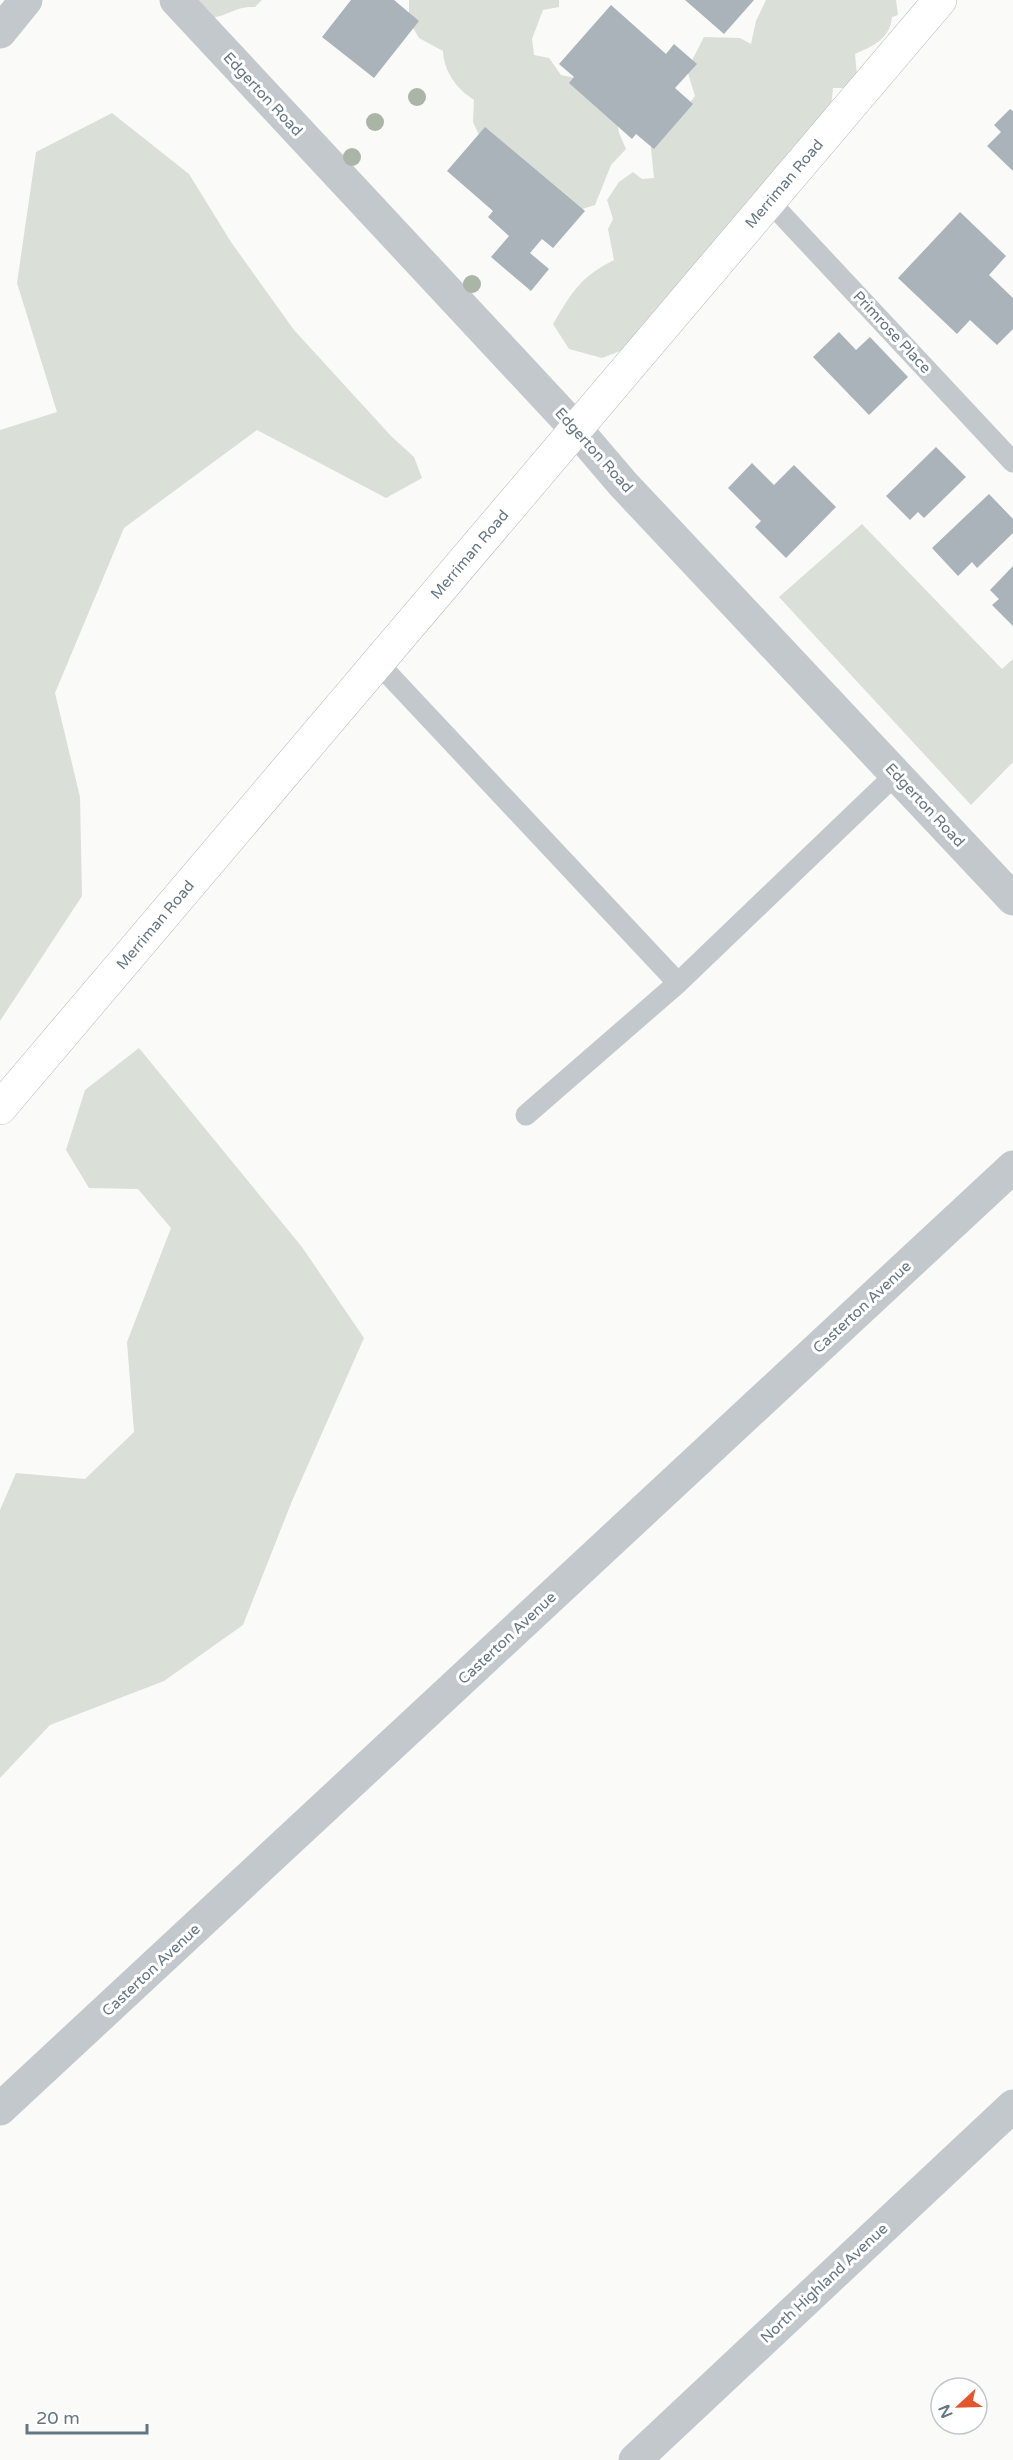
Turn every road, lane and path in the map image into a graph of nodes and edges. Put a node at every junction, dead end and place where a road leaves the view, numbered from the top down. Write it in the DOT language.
graph roads {
  1 [pos="26,0"];
  2 [pos="176,0"];
  3 [pos="932,3"];
  4 [pos="0,32"];
  5 [pos="770,201"];
  6 [pos="576,429"];
  7 [pos="1013,462"];
  8 [pos="377,662"];
  9 [pos="896,774"];
  10 [pos="1013,899"];
  11 [pos="678,984"];
  12 [pos="0,1108"];
  13 [pos="526,1115"];
  14 [pos="1013,1167"];
  15 [pos="1013,2106"];
  16 [pos="0,2109"];
  17 [pos="635,2460"];
  1 -- 4 [label="street"];
  2 -- 6 [label="street, Edgerton Road"];
  3 -- 5 [label="main road, Merriman Road"];
  5 -- 6 [label="main road, Merriman Road"];
  5 -- 7 [label="lane, Primrose Place"];
  6 -- 8 [label="main road, Merriman Road"];
  6 -- 9 [label="street, Edgerton Road"];
  8 -- 11 [label="lane"];
  8 -- 12 [label="main road, Merriman Road"];
  9 -- 10 [label="street, Edgerton Road"];
  9 -- 11 [label="lane"];
  11 -- 13 [label="lane"];
  14 -- 16 [label="street, Casterton Avenue"];
  15 -- 17 [label="street, North Highland Avenue"];
}
